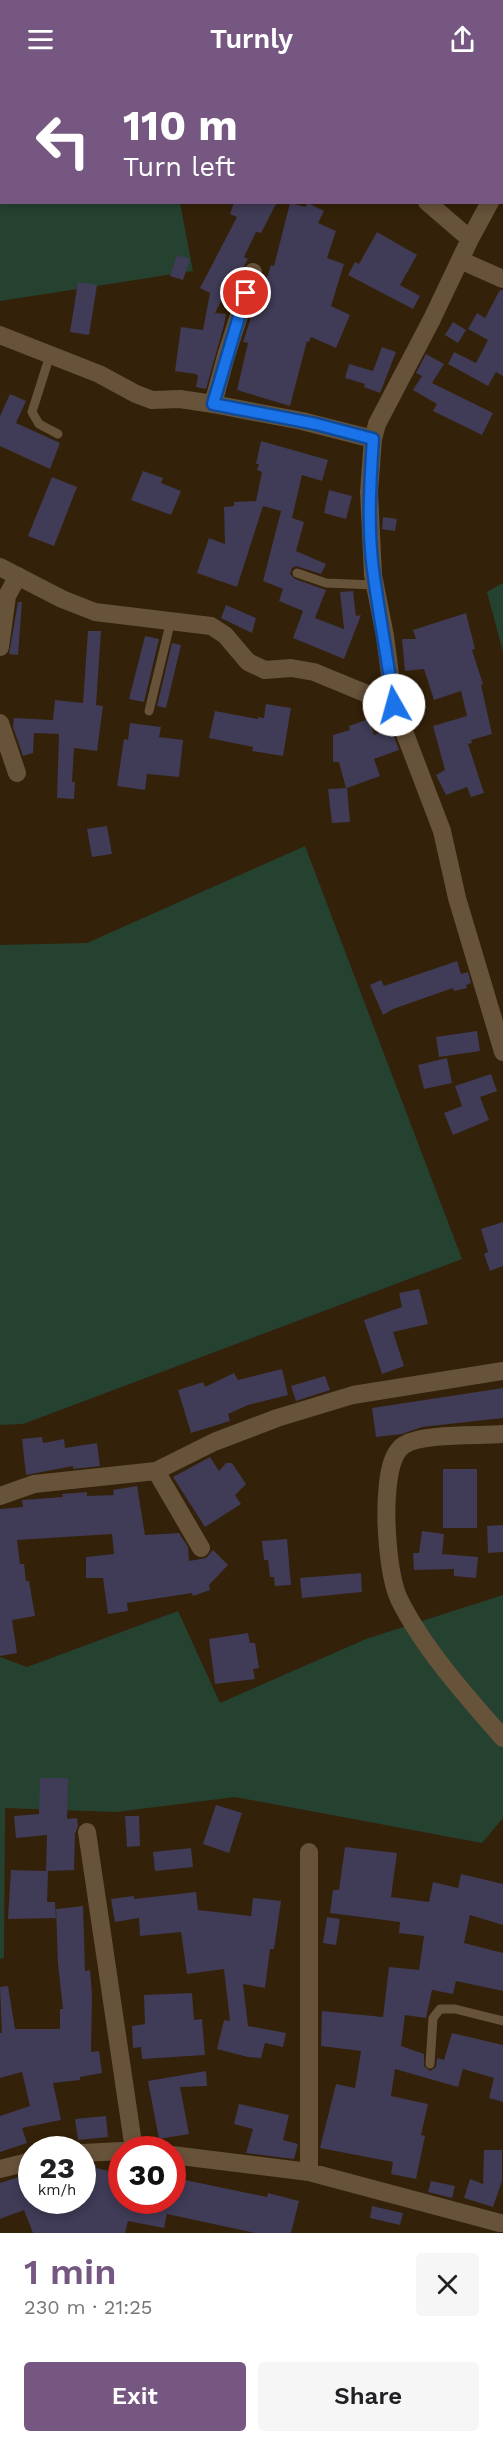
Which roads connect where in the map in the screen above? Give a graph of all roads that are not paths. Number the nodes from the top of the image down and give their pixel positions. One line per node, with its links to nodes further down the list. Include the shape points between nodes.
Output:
1 (429, 204): 3 (street)
2 (489, 204): 3 (street)
3 (470, 238): 4 (street)
4 (460, 260): 6 (street); 11 (street, via 391,394)
5 (253, 272): 9 (street)
6 (503, 279)
7 (0, 335): 8 (street)
8 (50, 355): 9 (street, via 152,400); 10 (lane, via 32,412 39,424)
9 (213, 404): 11 (street)
10 (58, 434)
11 (373, 439): 15 (street, via 369,492)
12 (0, 567): 14 (street)
13 (297, 573): 15 (lane, via 326,583)
14 (18, 576): 16 (street, via 95,612); 17 (street, via 7,596)
15 (375, 585): 18 (street)
16 (171, 620): 18 (street, via 211,626 225,635 249,662 265,670 291,668 314,672); 19 (lane)
17 (0, 647)
18 (394, 705): 22 (street, via 442,831 460,908)
19 (149, 711)
20 (0, 723): 21 (street)
21 (17, 773)
22 (503, 1052)
23 (503, 1371): 25 (street, via 354,1395 214,1442)
24 (503, 1434): 28 (street, via 429,1438 400,1447 388,1485 386,1515 398,1598 435,1656)
25 (156, 1471): 26 (street, via 44,1483); 27 (street)
26 (0, 1496)
27 (201, 1548)
28 (503, 1738)
29 (87, 1832): 33 (street)
30 (309, 1852): 37 (street)
31 (503, 2021): 32 (lane, via 455,2008 440,2009 433,2018)
32 (430, 2064)
33 (132, 2136)
34 (186, 2157): 37 (street)
35 (18, 2164): 36 (street)
36 (0, 2169)
37 (309, 2172): 38 (street)
38 (500, 2223)

